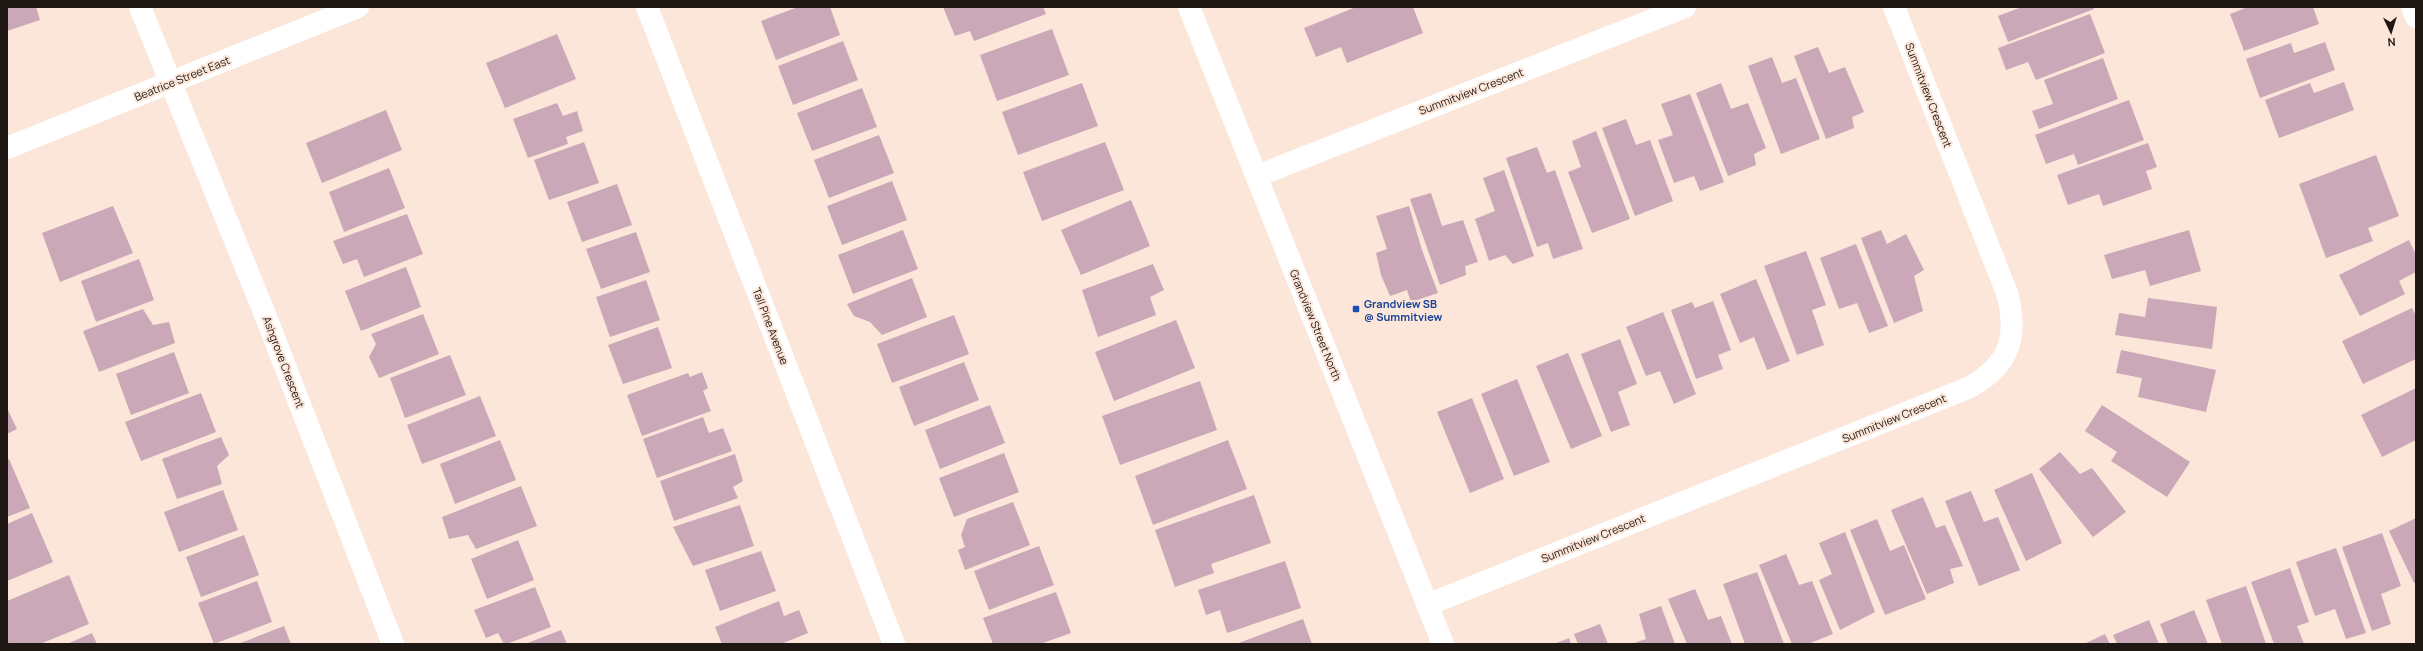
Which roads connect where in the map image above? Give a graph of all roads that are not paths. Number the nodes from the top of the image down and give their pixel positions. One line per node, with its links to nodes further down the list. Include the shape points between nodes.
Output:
1 (140, 7): 9 (street, Ashgrove Crescent)
2 (358, 7): 9 (street, Beatrice Street East)
3 (647, 7): 14 (street, Tall Pine Avenue)
4 (1189, 7): 11 (street, Grandview Street North)
5 (1685, 7): 11 (street, Summitview Crescent)
6 (1894, 7): 12 (street, Summitview Crescent, via 2007,294 2011,308 2012,330 2008,350 2001,363 1991,374 1968,388)
7 (2412, 7): 8 (street)
8 (2416, 16)
9 (169, 83): 10 (street, Beatrice Street East); 13 (street, Ashgrove Crescent, via 264,312)
10 (7, 148)
11 (1257, 176): 12 (street, Grandview Street North)
12 (1427, 605): 15 (street, Grandview Street North)
13 (393, 644)
14 (894, 644)
15 (1443, 644)

